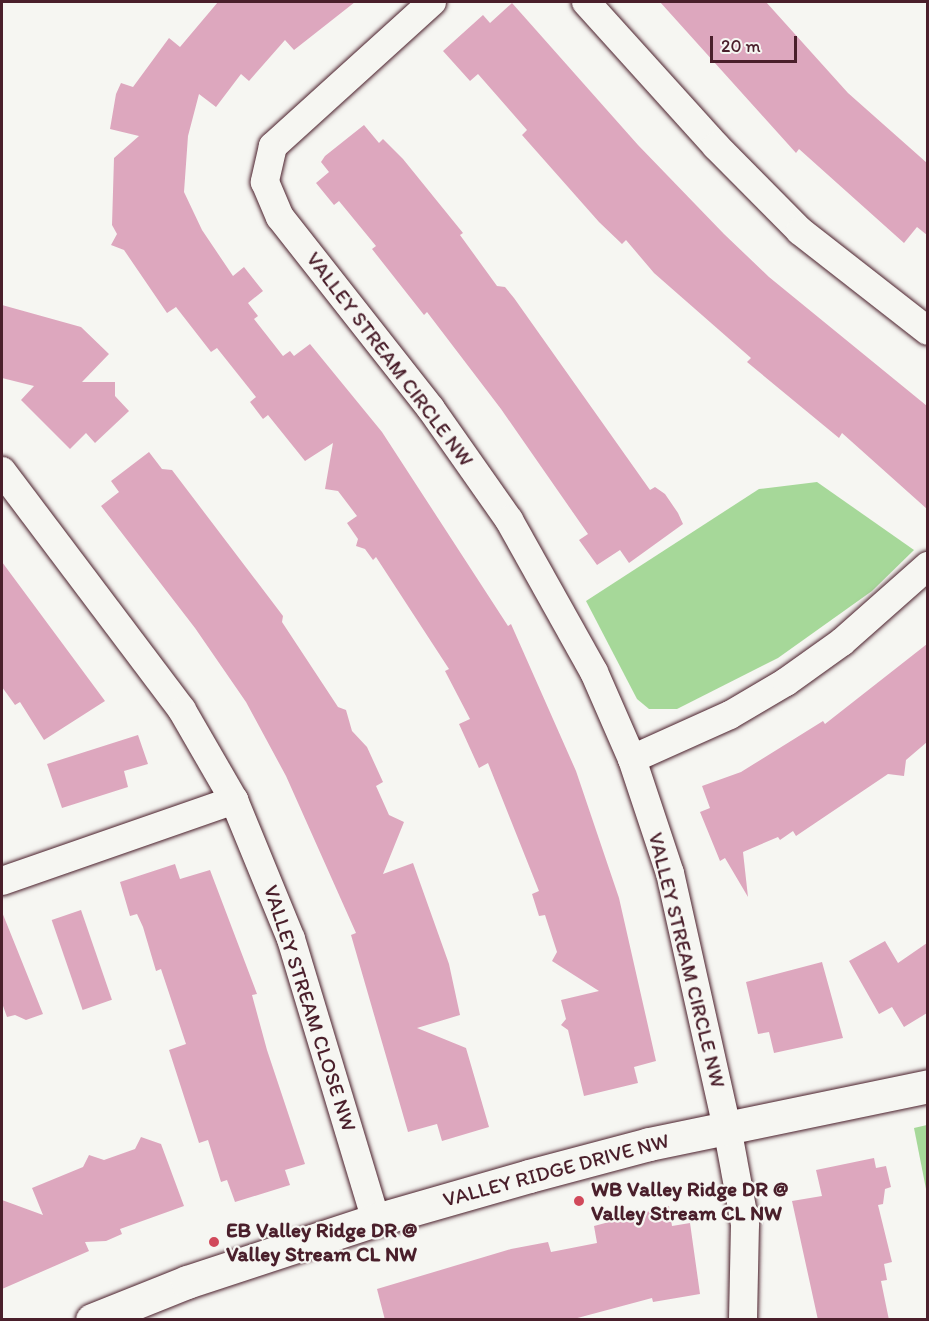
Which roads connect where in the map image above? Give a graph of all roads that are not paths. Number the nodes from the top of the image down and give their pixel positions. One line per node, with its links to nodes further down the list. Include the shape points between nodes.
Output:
1 (432, 2): 6 (street, VALLEY STREAM CIRCLE NW, via 273,146 265,182 280,218 431,409 509,520 594,672)
2 (586, 2): 3 (street, via 716,146 800,231)
3 (927, 331)
4 (2, 471): 7 (street, VALLEY STREAM CLOSE NW, via 182,710)
5 (927, 566): 6 (street, via 842,642 786,682 730,715)
6 (632, 759): 10 (street, VALLEY STREAM CIRCLE NW, via 670,873)
7 (234, 800): 8 (street); 11 (street, VALLEY STREAM CLOSE NW, via 291,939)
8 (2, 881)
9 (927, 1086): 10 (street, VALLEY RIDGE DRIVE NW)
10 (727, 1127): 11 (street, VALLEY RIDGE DRIVE NW, via 638,1147); 13 (street, VALLEY STREAM CIRCLE NW, via 745,1224)
11 (376, 1220): 12 (street, VALLEY RIDGE DRIVE NW, via 187,1282)
12 (92, 1320)
13 (743, 1320)

